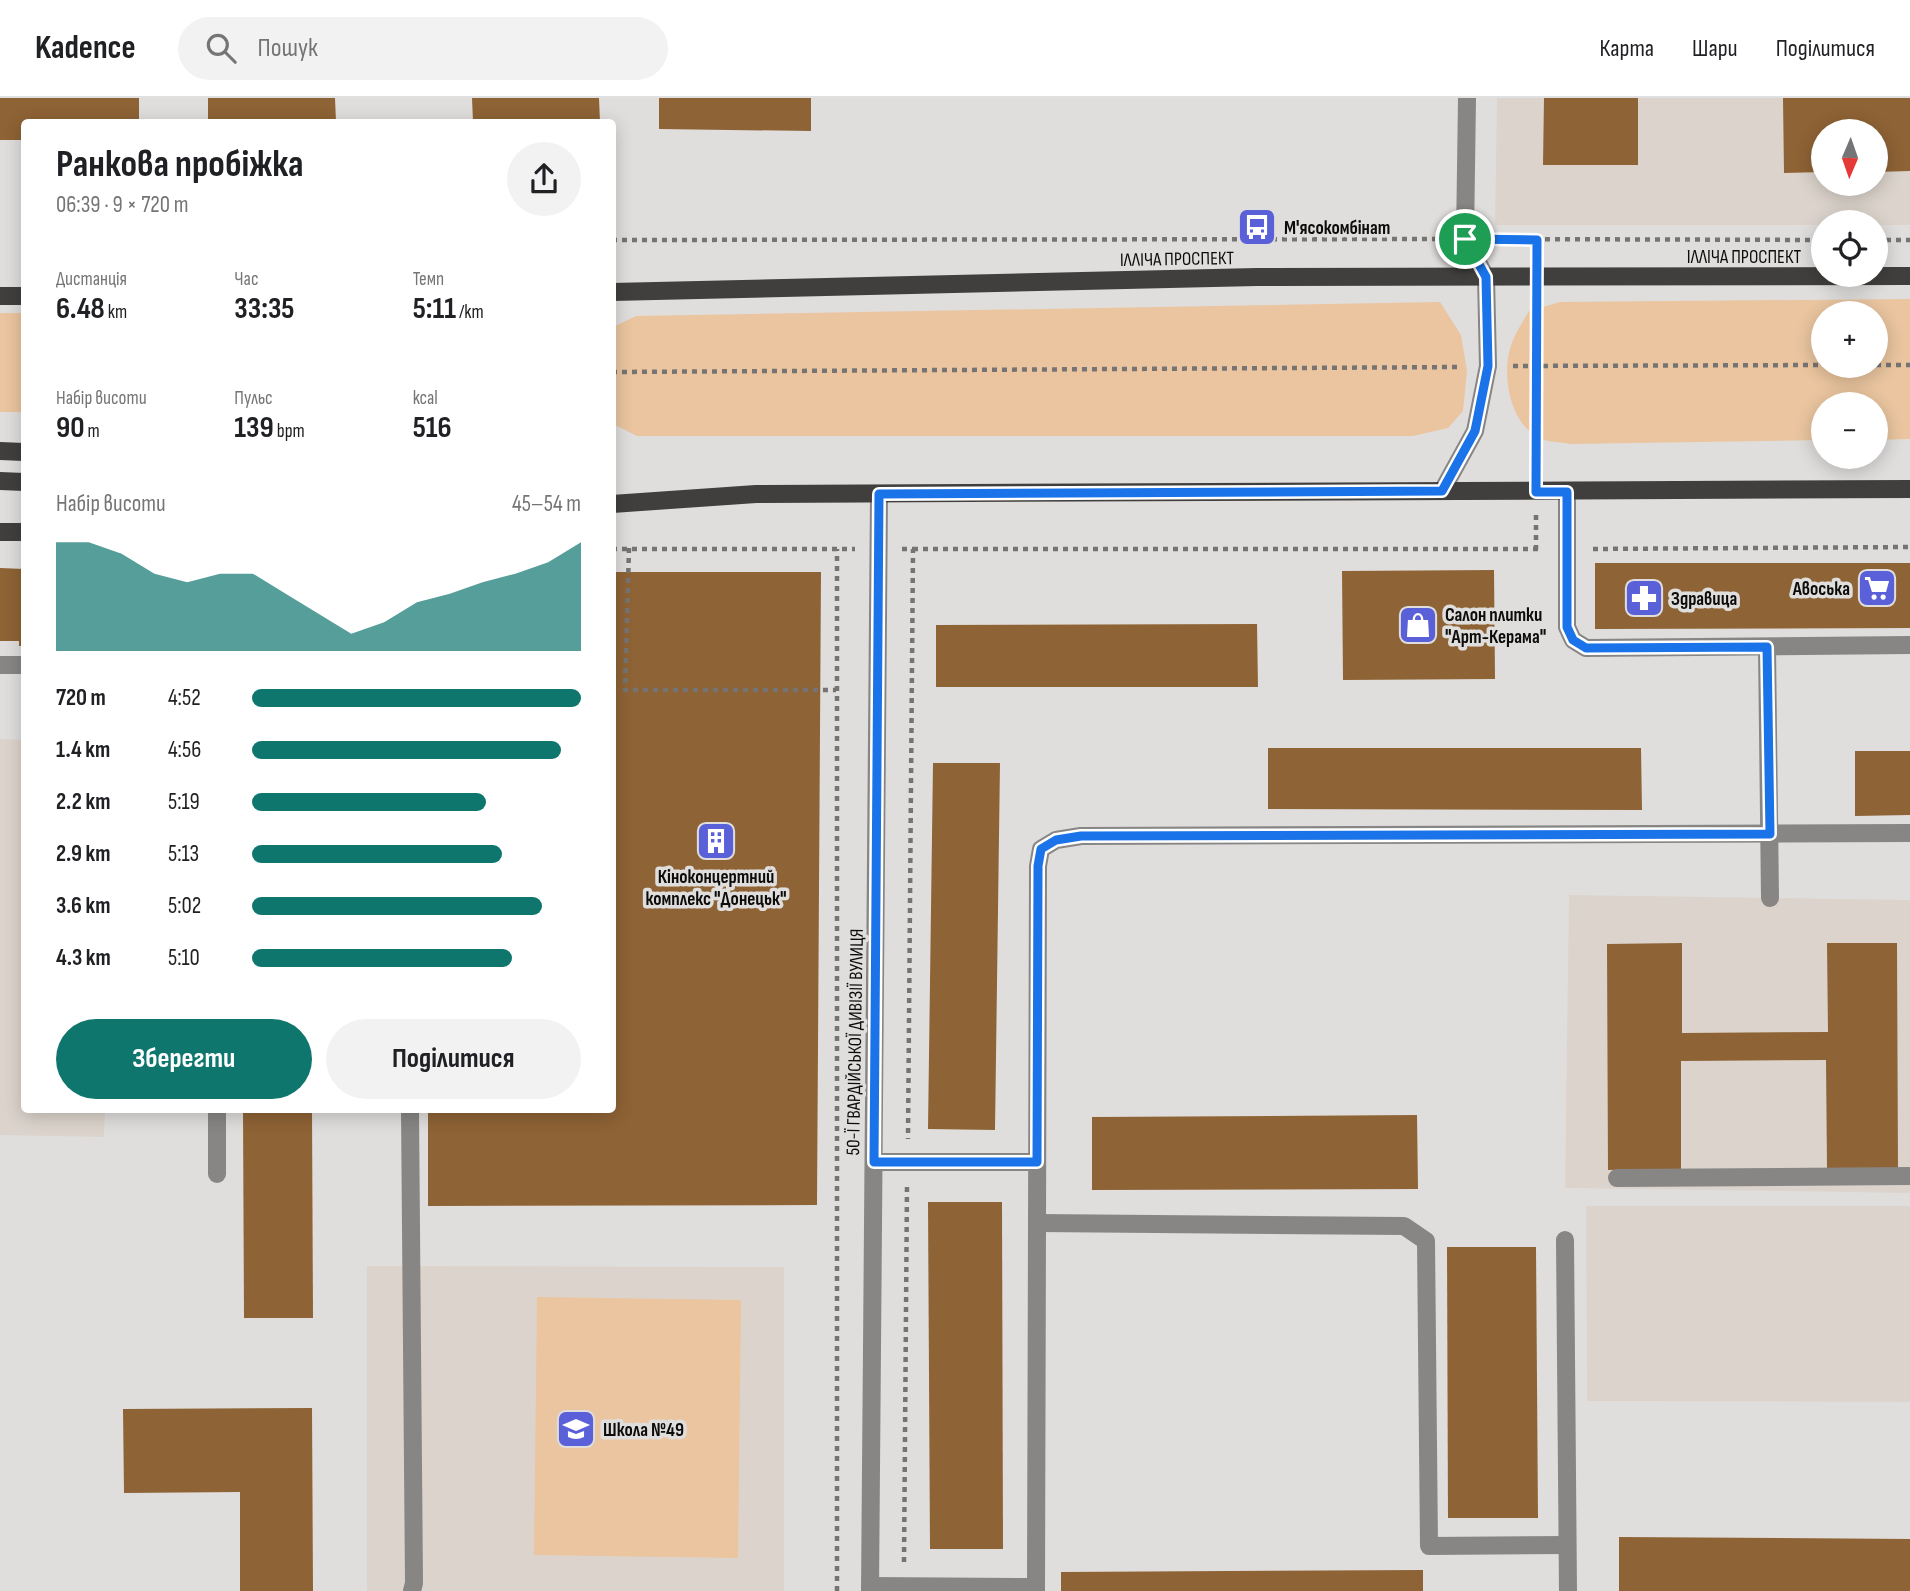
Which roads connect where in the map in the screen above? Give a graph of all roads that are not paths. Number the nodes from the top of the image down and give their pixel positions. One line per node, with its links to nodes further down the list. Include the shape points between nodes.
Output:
1 (1466, 98): 3 (street, via 1465,239)
2 (1910, 276): 3 (main road, ІЛЛІЧА ПРОСПЕКТ)
3 (1486, 277): 4 (main road, ІЛЛІЧА ПРОСПЕКТ, via 1243,277); 12 (street, via 1488,366 1475,431)
4 (616, 292)
5 (0, 296): 6 (main road)
6 (21, 296)
7 (0, 451): 8 (main road)
8 (21, 452)
9 (0, 481): 10 (main road)
10 (21, 482)
11 (1910, 489): 13 (main road)
12 (1442, 491): 13 (main road); 16 (main road)
13 (1567, 492): 21 (street, via 1567,627 1573,640 1586,648)
14 (616, 493): 15 (main road)
15 (756, 494): 16 (main road); 17 (main road)
16 (879, 494): 29 (street, 50-Ї ГВАРДІЙСЬКОЇ ДИВІЗІЇ ВУЛИЦЯ)
17 (616, 504)
18 (0, 532): 19 (main road)
19 (21, 532)
20 (1910, 645): 21 (street)
21 (1767, 647): 25 (street)
22 (0, 665): 23 (street)
23 (21, 665)
24 (1910, 833): 25 (street)
25 (1770, 834): 26 (street); 30 (street, via 1095,836 1056,840 1041,849 1038,866)
26 (1770, 898)
27 (217, 1113): 31 (street)
28 (410, 1113): 39 (street)
29 (874, 1162): 30 (street); 37 (street, 50-Ї ГВАРДІЙСЬКОЇ ДИВІЗІЇ ВУЛИЦЯ)
30 (1037, 1162): 34 (street)
31 (217, 1174)
32 (1910, 1176): 33 (street)
33 (1617, 1178)
34 (1037, 1223): 36 (street, via 1404,1226 1426,1241 1429,1546); 38 (street)
35 (1565, 1240): 36 (street)
36 (1567, 1545): 40 (street)
37 (870, 1588): 38 (street)
38 (1036, 1589)
39 (412, 1591)
40 (1568, 1591)

